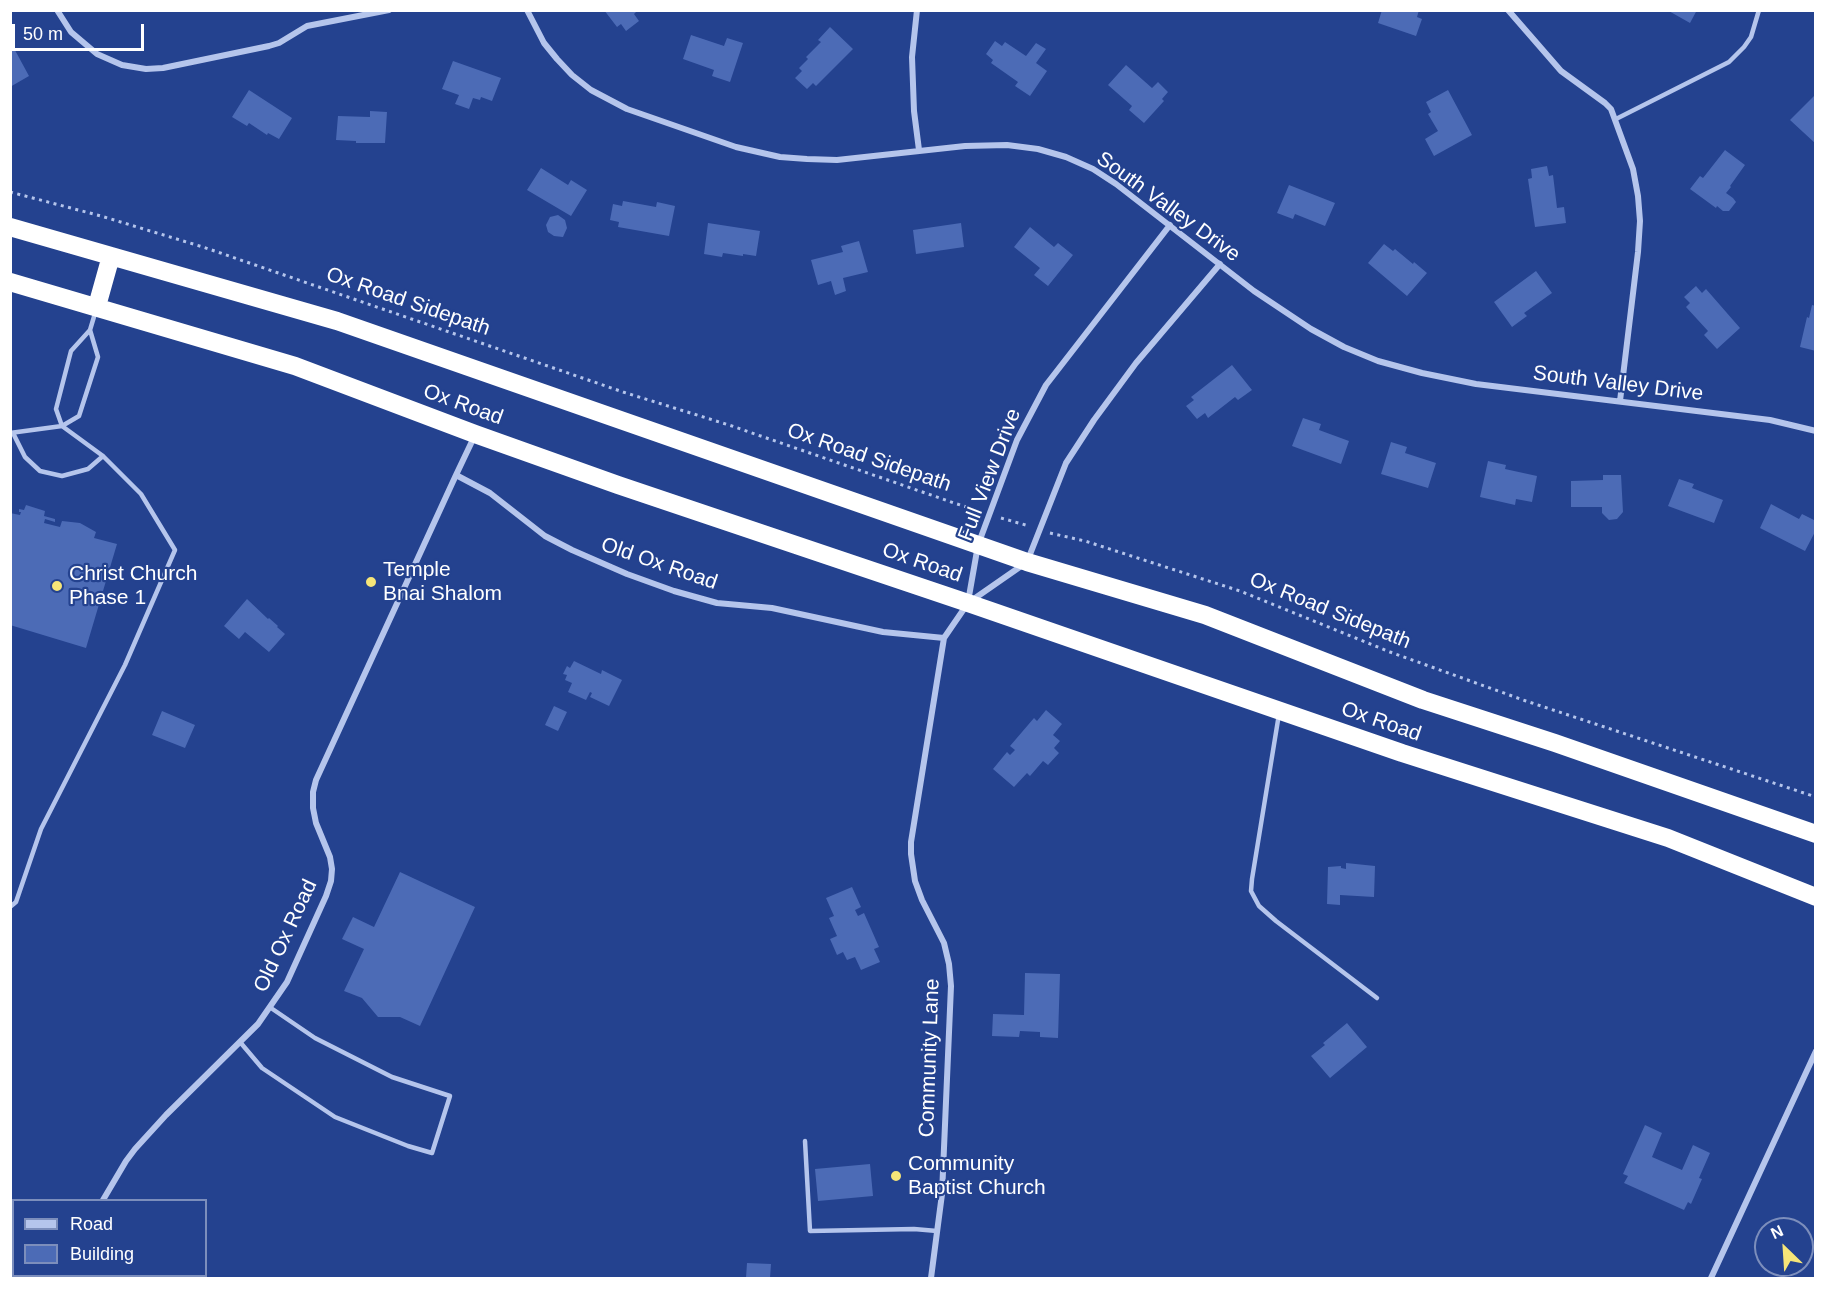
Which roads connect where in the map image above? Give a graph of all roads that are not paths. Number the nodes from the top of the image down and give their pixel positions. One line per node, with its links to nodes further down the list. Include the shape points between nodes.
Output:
1 (57, 10): 2 (street, via 79,41 97,54 122,65 146,69 269,46 307,26)
2 (389, 10)
3 (527, 10): 8 (street, South Valley Drive, via 544,43 572,75 627,109 736,147 780,157 837,160)
4 (917, 10): 8 (street, via 912,57)
5 (1508, 10): 7 (street, via 1561,71 1605,103)
6 (1759, 10): 7 (lane, via 1751,37 1729,62)
7 (1616, 119): 16 (street, via 1633,169 1640,221)
8 (919, 150): 9 (street, South Valley Drive, via 1007,145 1066,157 1116,184)
9 (1170, 225): 12 (street, South Valley Drive); 23 (street, Full View Drive, via 1046,385 1017,440)
10 (10, 227): 11 (highway, Ox Road)
11 (111, 256): 14 (highway); 23 (highway, Ox Road, via 337,321)
12 (1220, 264): 16 (street, South Valley Drive, via 1311,329 1378,360 1476,384); 24 (street, via 1136,363 1066,463)
13 (10, 282): 14 (highway, Ox Road)
14 (97, 306): 15 (lane); 20 (highway, Ox Road, via 295,366)
15 (90, 330): 17 (lane, via 71,351 56,409); 17 (lane, via 98,357 79,416)
16 (1620, 401): 18 (street, South Valley Drive, via 1770,420)
17 (62, 426): 19 (lane); 21 (lane)
18 (1815, 431)
19 (12, 433): 21 (lane, via 25,457 40,471 62,476 88,469)
20 (475, 434): 22 (street, Old Ox Road); 25 (highway, Ox Road)
21 (103, 456): 30 (lane, via 141,494 175,550 126,665 41,830 16,902)
22 (456, 475): 26 (street, Old Ox Road, via 490,494 544,536 674,591 717,603 772,608 883,632); 32 (street, Old Ox Road, via 316,780 313,808 330,857 331,881 287,982)
23 (978, 545): 24 (highway, Ox Road); 25 (street, Full View Drive)
24 (1027, 562): 25 (street); 28 (highway, Ox Road, via 1205,615 1423,700)
25 (968, 603): 26 (street, Community Lane); 27 (highway, Ox Road)
26 (944, 638): 37 (street, Community Lane, via 910,854 922,900 941,937 951,986)
27 (1280, 711): 29 (highway, Ox Road, via 1668,838); 31 (lane, via 1251,891 1259,906 1275,921)
28 (1815, 834)
29 (1815, 897)
30 (10, 907)
31 (1377, 998)
32 (271, 1008): 33 (street, Old Ox Road); 33 (lane, via 315,1038 392,1077 450,1096 432,1154 335,1117 262,1068)
33 (240, 1042): 36 (street, Old Ox Road, via 135,1149)
34 (1815, 1051): 39 (street)
35 (805, 1140): 37 (lane, via 810,1232)
36 (104, 1199)
37 (937, 1231): 38 (street, Community Lane)
38 (931, 1278)
39 (1711, 1278)

